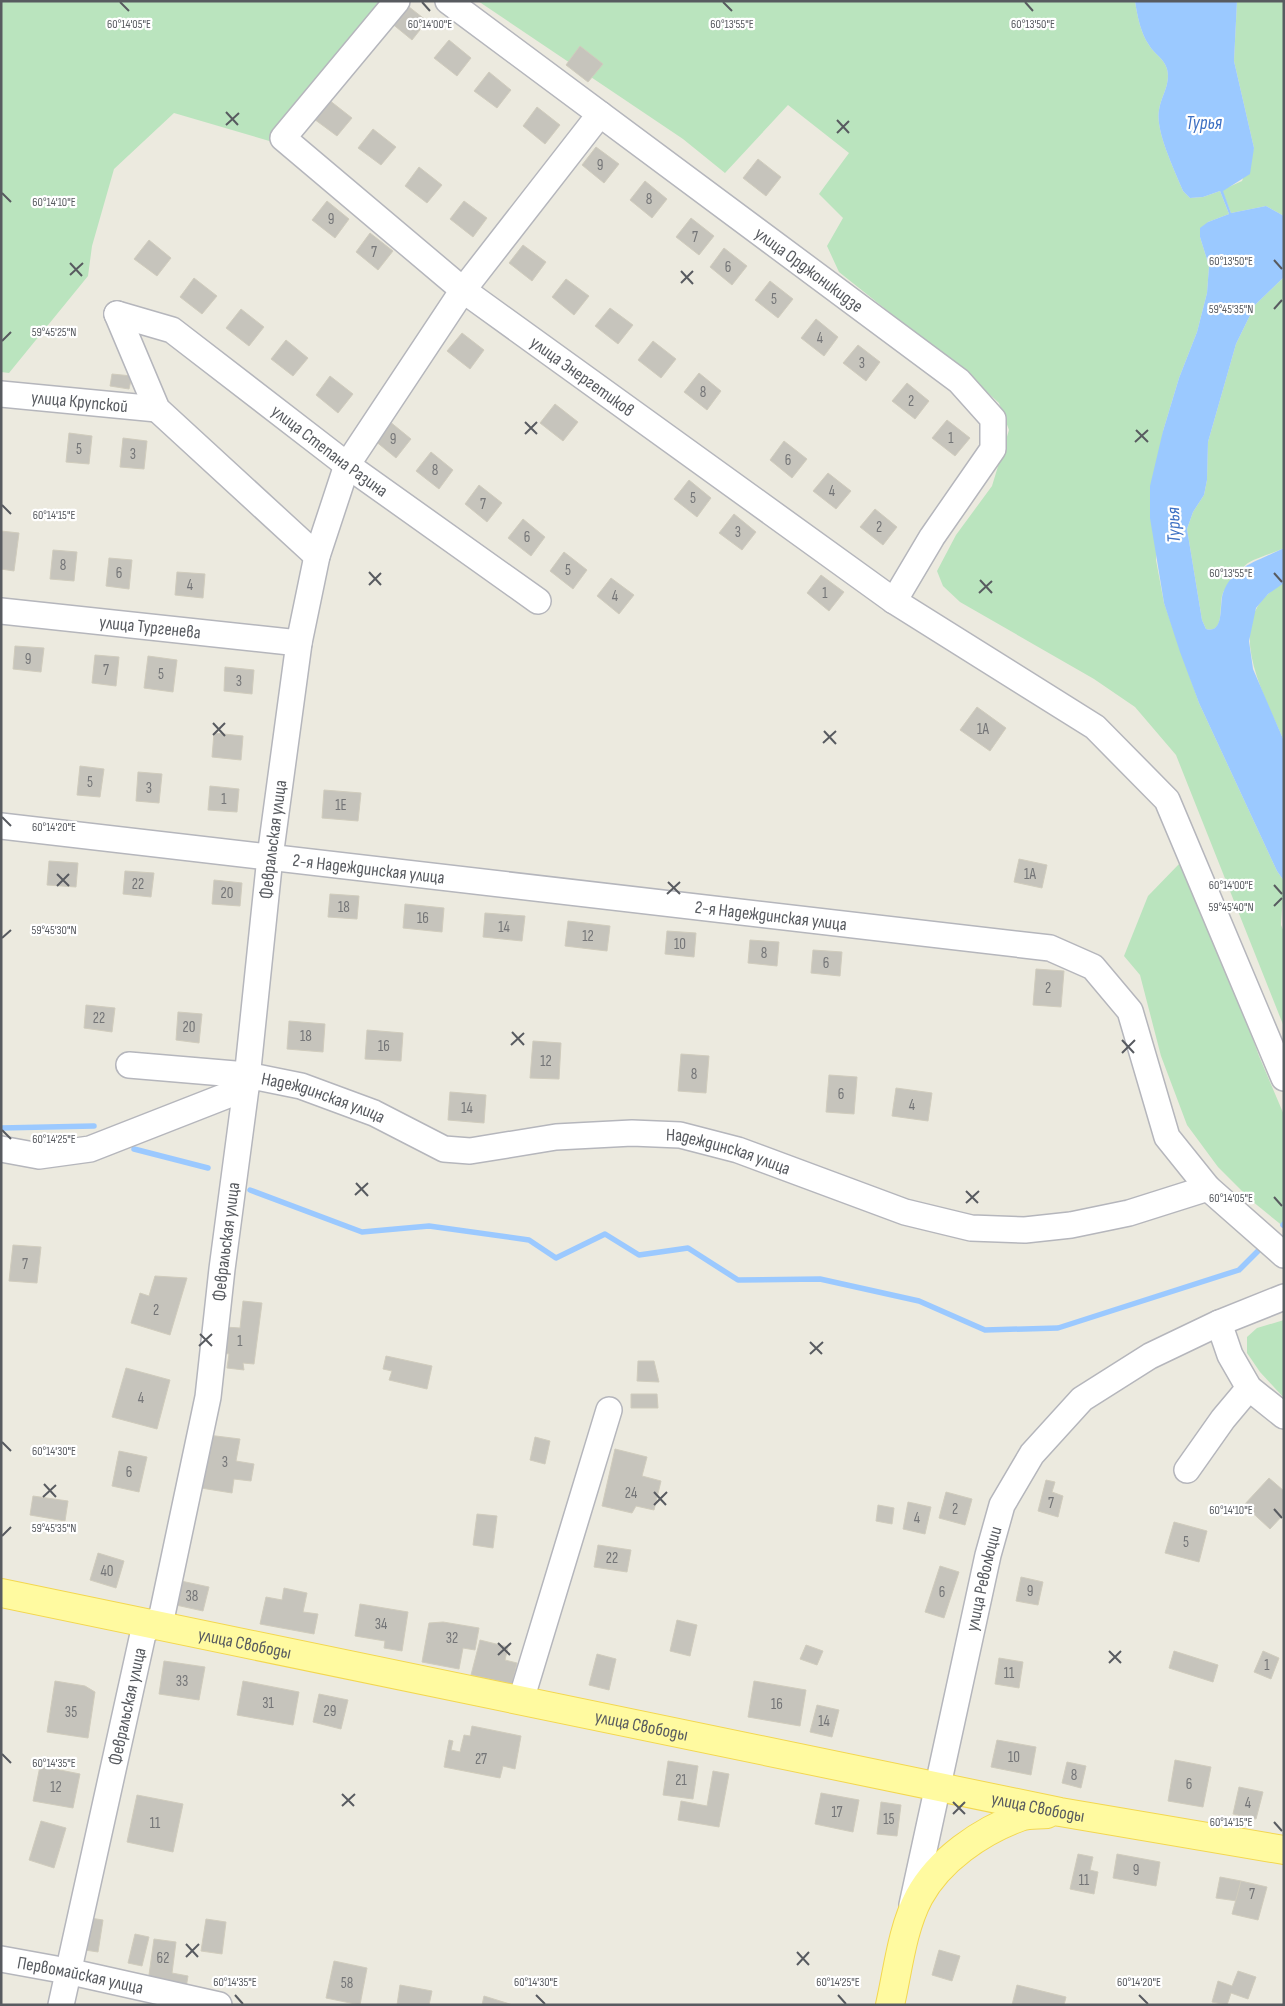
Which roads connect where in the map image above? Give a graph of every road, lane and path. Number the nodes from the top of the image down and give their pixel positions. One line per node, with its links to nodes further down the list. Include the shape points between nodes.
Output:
1 (397, 1): 4 (street, улица Энергетиков, via 283,138)
2 (448, 1): 3 (street, улица Орджоникидзе)
3 (600, 114): 4 (street, Февральская улица); 10 (street, улица Орджоникидзе, via 959,381 994,419 994,449 932,537)
4 (463, 290): 7 (street, Февральская улица); 10 (street, улица Энергетиков)
5 (1, 394): 6 (street, улица Крупской)
6 (156, 409): 7 (street, улица Степана Разина, via 117,314 172,330); 8 (street)
7 (346, 465): 8 (street, Февральская улица); 9 (street, улица Степана Разина)
8 (317, 556): 12 (street, Февральская улица)
9 (538, 601)
10 (894, 601): 16 (street, улица Энергетиков, via 1096,727 1167,800)
11 (1, 612): 12 (street, улица Тургенева)
12 (299, 643): 14 (street, Февральская улица)
13 (1, 826): 14 (street, 2-я Надеждинская улица)
14 (270, 857): 17 (street, Февральская улица); 19 (street, 2-я Надеждинская улица, via 1050,948 1092,967 1130,1011 1167,1137)
15 (129, 1065): 17 (street)
16 (1284, 1078)
17 (247, 1082): 18 (street, Надеждинская улица, via 90,1149 40,1156); 19 (street, Надеждинская улица, via 302,1086 374,1113 444,1149 470,1151 556,1137 623,1133 680,1135 738,1150 905,1212 971,1228 1025,1230 1071,1225 1129,1213); 28 (street, Февральская улица, via 208,1397 162,1615)
18 (1, 1149)
19 (1208, 1188): 20 (street, 2-я Надеждинская улица)
20 (1284, 1255)
21 (1284, 1297): 22 (street, улица Революции)
22 (1219, 1323): 23 (street, via 1230,1355); 30 (street, улица Революции, via 1150,1356 1082,1399 1032,1454 1002,1505)
23 (1249, 1388): 25 (street); 26 (street)
24 (609, 1410): 29 (street)
25 (1284, 1416)
26 (1188, 1470)
27 (1, 1593): 28 (main road, улица Свободы)
28 (154, 1624): 29 (main road, улица Свободы); 35 (street, Февральская улица, via 143,1634)
29 (521, 1700): 30 (main road, улица Свободы)
30 (937, 1786): 31 (main road, улица Свободы); 33 (street, улица Революции)
31 (1060, 1812): 32 (main road, улица Свободы); 33 (main road, via 1021,1816 981,1835 944,1864 919,1897)
32 (1284, 1850)
33 (905, 1938): 38 (main road, улица Революции)
34 (1, 1959): 35 (street, Первомайская улица)
35 (67, 1971): 36 (street, Февральская улица); 37 (street, Первомайская улица)
36 (61, 2005)
37 (219, 2005)
38 (890, 2005)

